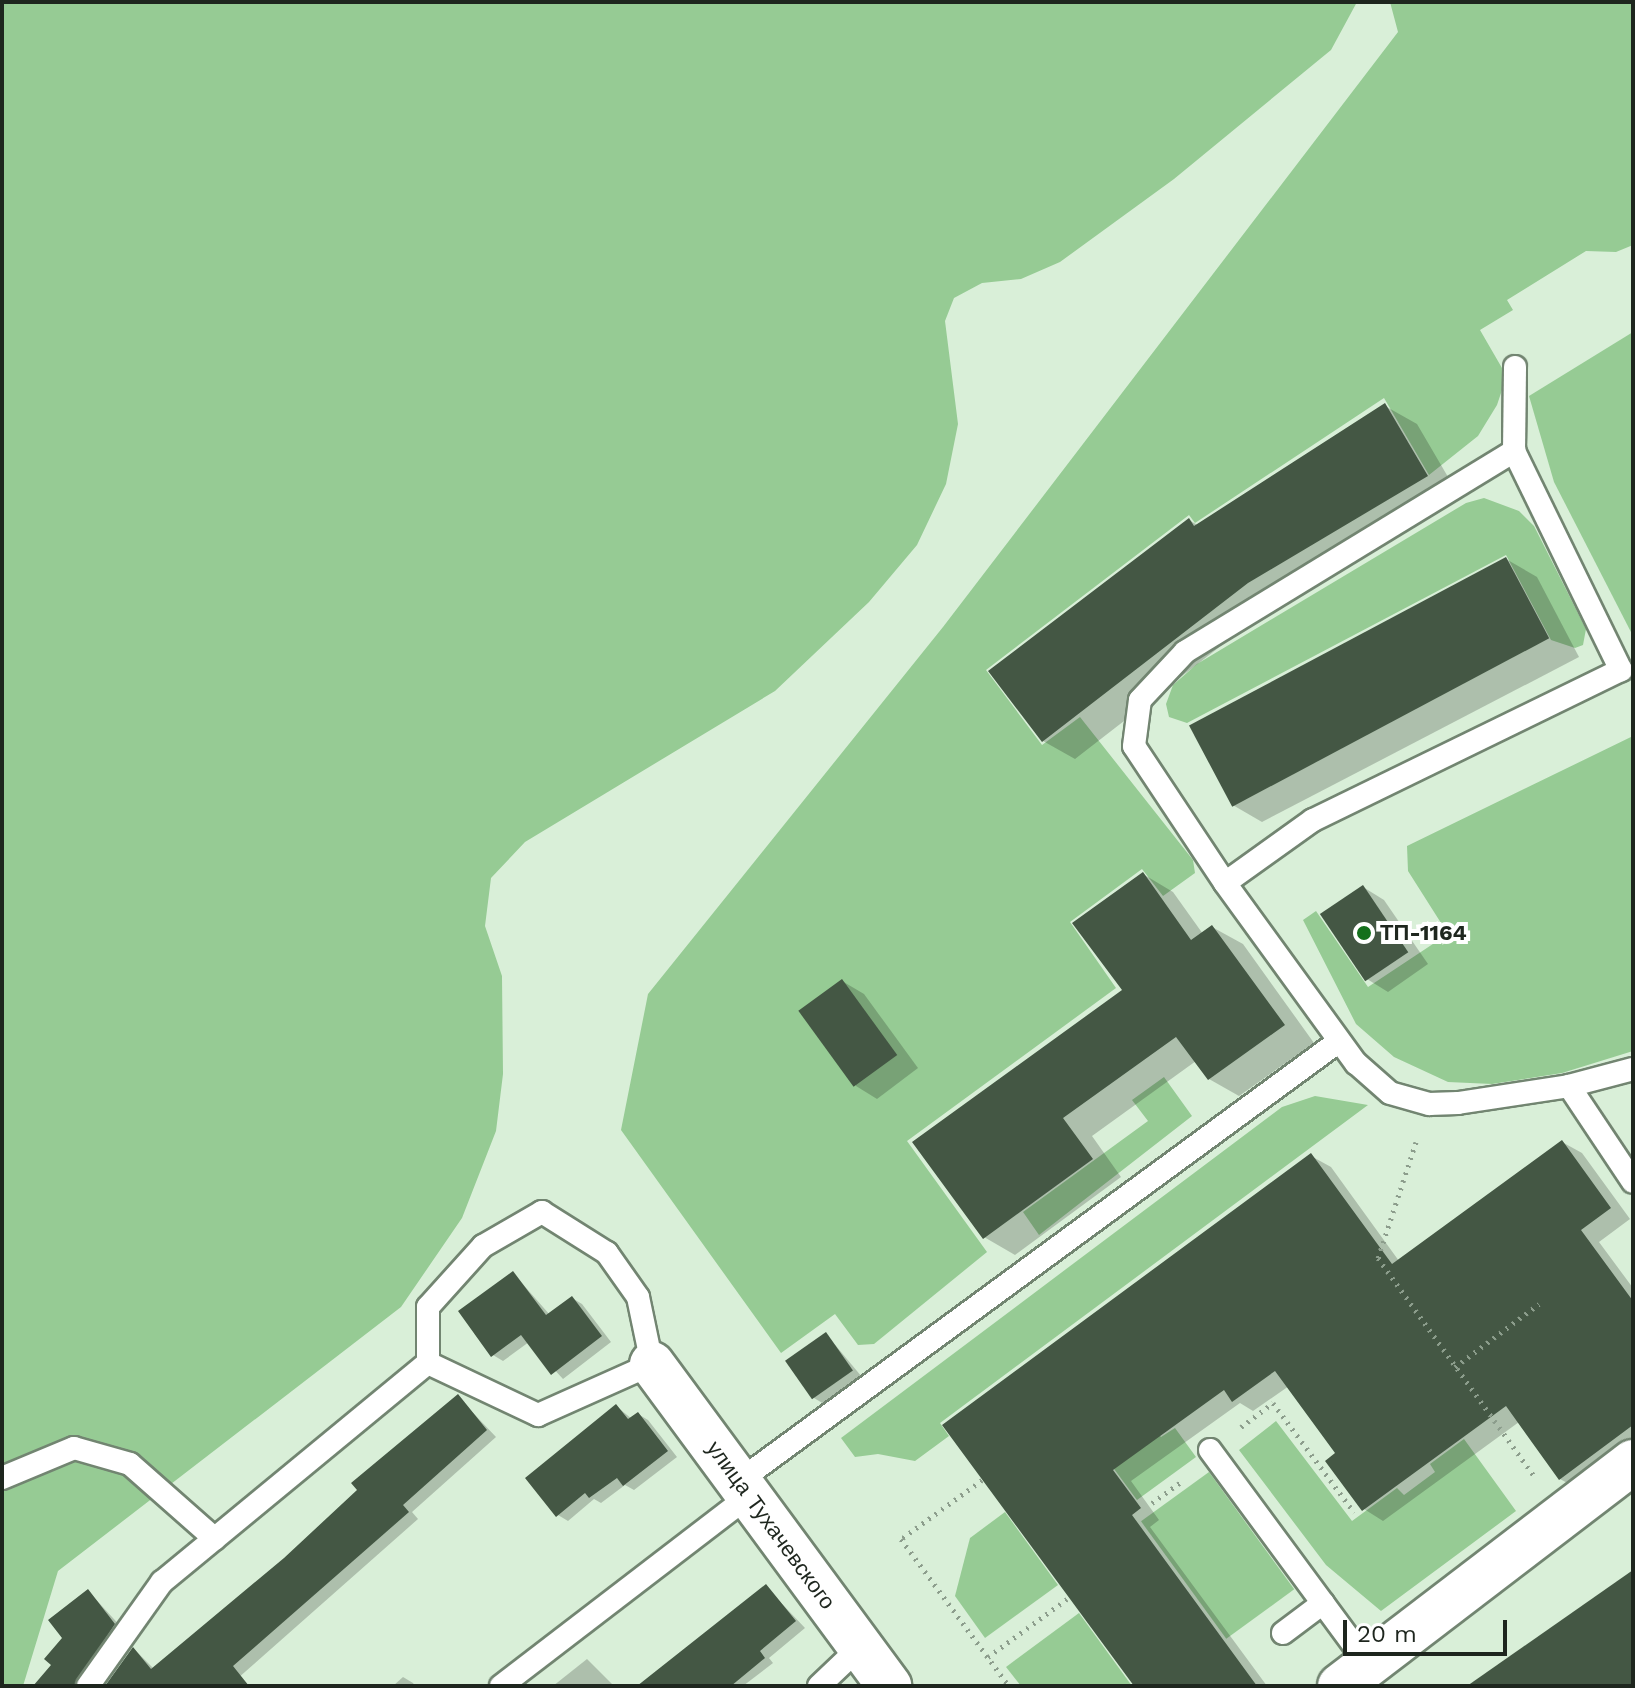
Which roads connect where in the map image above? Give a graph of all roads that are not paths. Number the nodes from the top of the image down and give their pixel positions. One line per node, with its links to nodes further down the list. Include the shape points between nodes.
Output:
1 (1515, 367): 2 (lane)
2 (1514, 451): 3 (lane, via 1185,652 1140,700 1134,746); 3 (lane, via 1621,670 1313,820)
3 (1225, 883): 4 (lane)
4 (1339, 1041): 6 (lane, via 1390,1093 1429,1104); 13 (lane)
5 (1633, 1069): 6 (lane)
6 (1569, 1086): 7 (lane)
7 (1633, 1182)
8 (428, 1363): 9 (lane, via 538,1415); 9 (lane, via 428,1307 483,1246 542,1212 607,1253 638,1297); 14 (lane)
9 (652, 1364): 13 (street, улица Тухачевского)
10 (1210, 1450): 15 (lane)
11 (1633, 1462): 18 (street)
12 (2, 1478): 14 (lane, via 74,1448 130,1464)
13 (745, 1488): 17 (street, улица Тухачевского); 20 (lane)
14 (215, 1539): 19 (lane, via 162,1582)
15 (1323, 1603): 16 (lane); 18 (lane)
16 (1283, 1633)
17 (860, 1647): 21 (lane); 22 (street, улица Тухачевского)
18 (1354, 1675)
19 (88, 1686)
20 (501, 1686)
21 (819, 1686)
22 (889, 1686)

